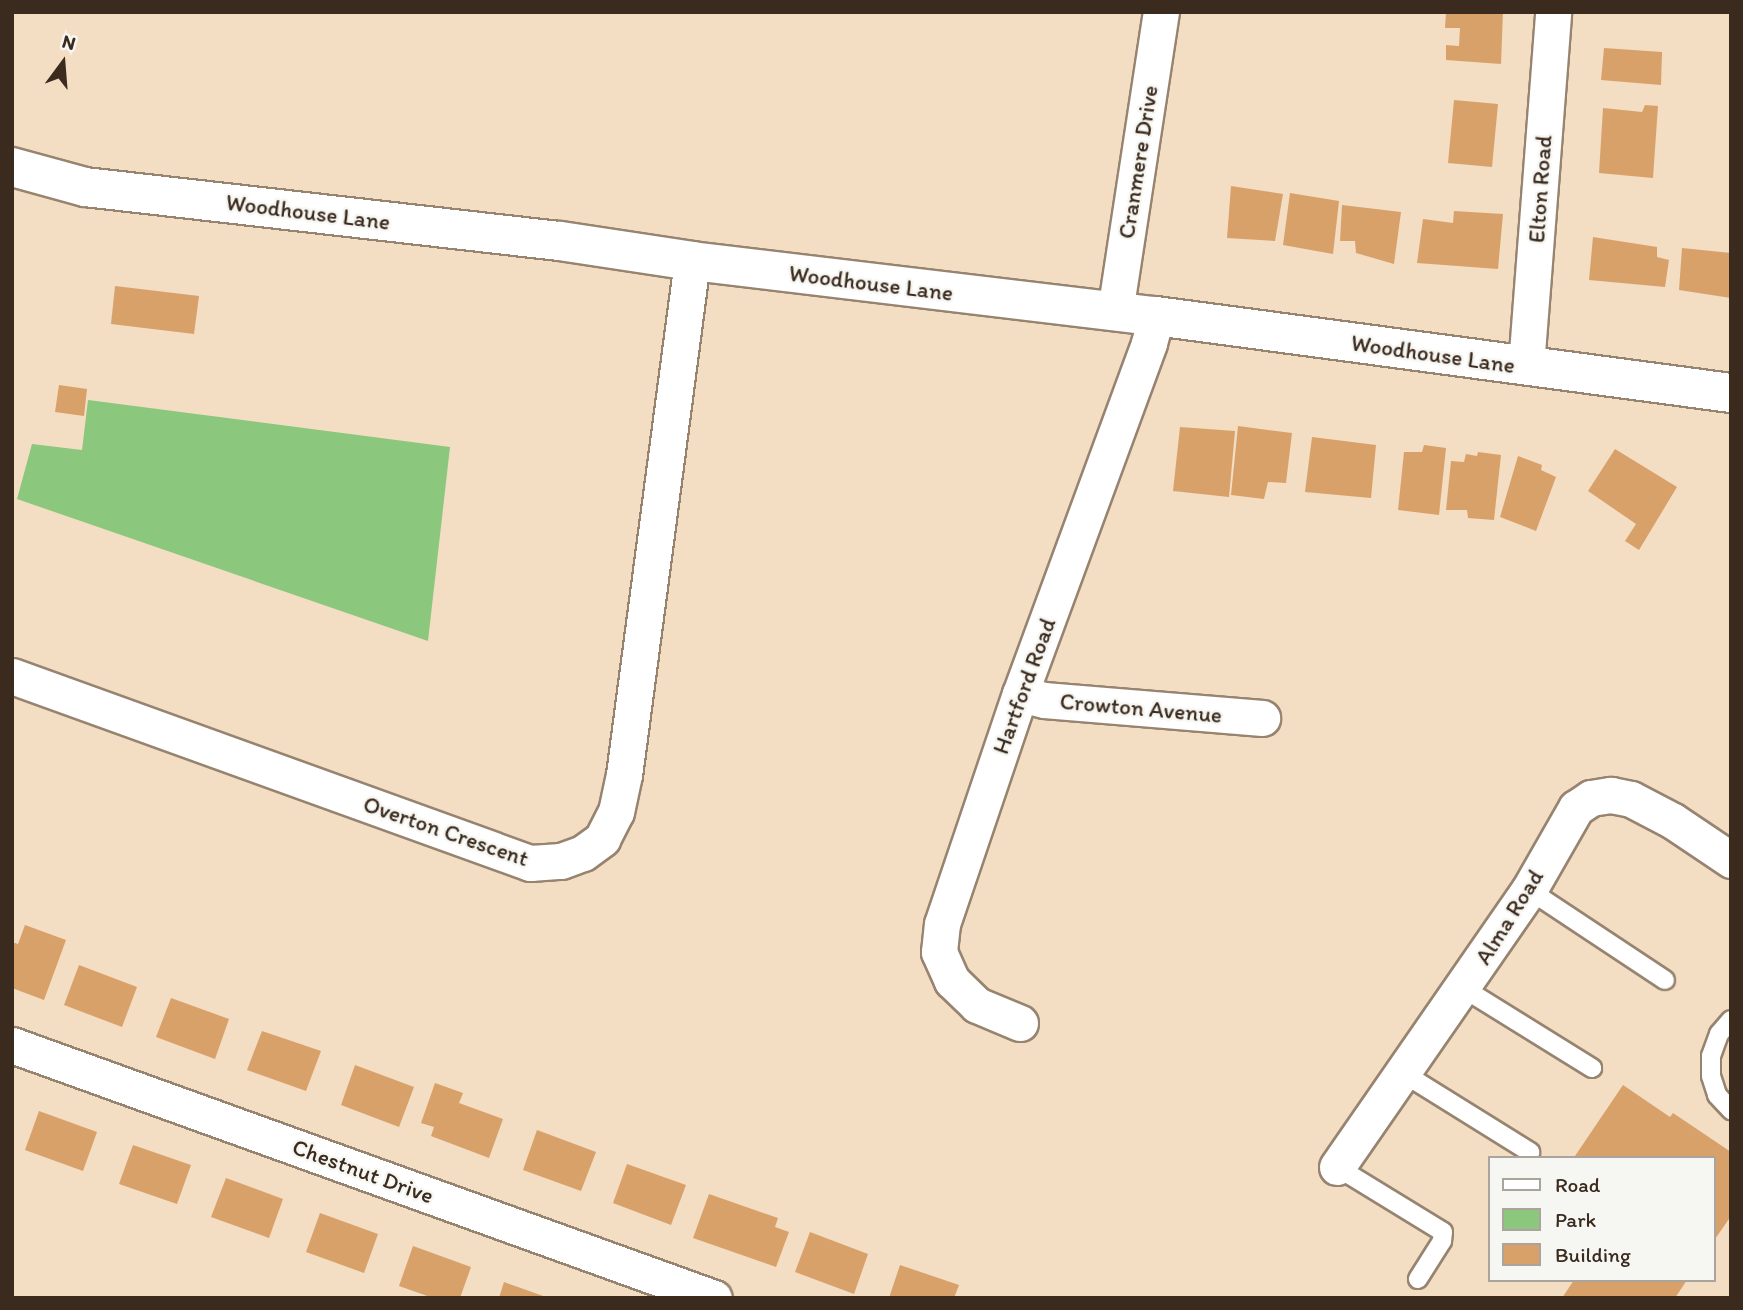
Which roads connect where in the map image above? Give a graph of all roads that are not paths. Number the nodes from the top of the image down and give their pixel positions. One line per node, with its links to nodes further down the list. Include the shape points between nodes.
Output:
1 (1161, 12): 5 (street, Cranmere Drive)
2 (1553, 12): 7 (street, Elton Road)
3 (12, 166): 4 (street, Woodhouse Lane, via 85,187 560,241)
4 (692, 261): 5 (street, Woodhouse Lane); 9 (street, Overton Crescent, via 624,775 616,812 602,839 583,853 561,861 530,863)
5 (1115, 312): 6 (street, Woodhouse Lane)
6 (1156, 316): 7 (street, Woodhouse Lane); 10 (street, Hartford Road)
7 (1526, 366): 8 (street, Woodhouse Lane)
8 (1731, 393)
9 (12, 676)
10 (1020, 694): 11 (street, Crowton Avenue, via 1044,700); 17 (street, Hartford Road, via 942,924 939,952 951,981 977,1005)
11 (1262, 718)
12 (1731, 860): 13 (street, Alma Road, via 1673,821 1631,799 1611,795 1591,798 1576,808)
13 (1529, 890): 14 (lane); 15 (street, Alma Road)
14 (1665, 980)
15 (1463, 988): 19 (lane); 20 (street, Alma Road)
16 (1731, 1020): 21 (lane, via 1719,1034 1711,1066 1717,1095)
17 (1020, 1023)
18 (12, 1045): 25 (street, Chestnut Drive)
19 (1592, 1068)
20 (1403, 1073): 22 (lane); 23 (street, Alma Road)
21 (1731, 1110)
22 (1530, 1152)
23 (1337, 1167): 24 (lane, via 1443,1232)
24 (1418, 1279)
25 (714, 1298)

